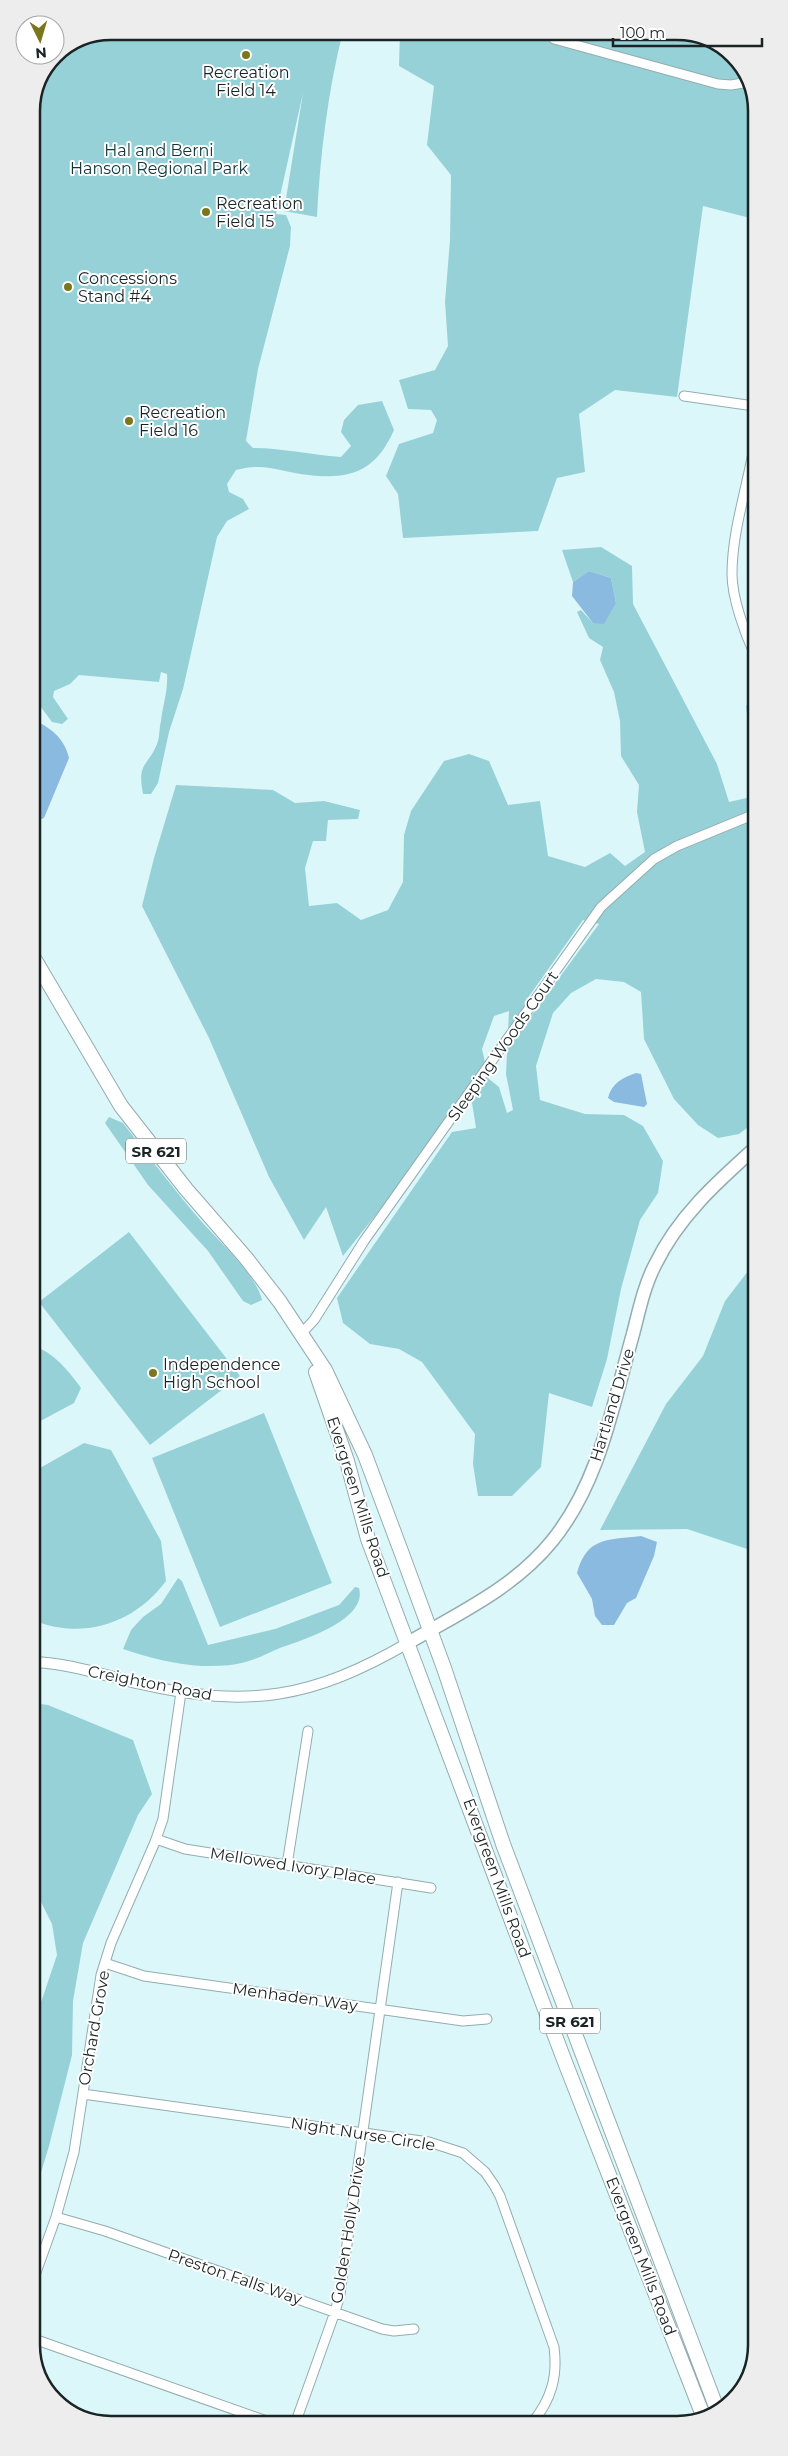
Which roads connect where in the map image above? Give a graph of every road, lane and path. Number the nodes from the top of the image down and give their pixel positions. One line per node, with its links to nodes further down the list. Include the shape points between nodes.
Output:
1 (558, 40): 2 (street, via 718,84)
2 (743, 83)
3 (684, 396): 4 (street)
4 (748, 405)
5 (748, 473): 6 (street, via 734,544 732,575 736,605)
6 (748, 637)
7 (748, 817): 10 (street, Sleeping Woods Court, via 654,859 601,907 364,1241 314,1320)
8 (40, 968): 10 (main road, Evergreen Mills Road / SR 621, via 121,1106 186,1189 246,1258)
9 (748, 1154): 12 (main road, Hartland Drive, via 682,1220 654,1267 603,1443 587,1484 570,1515 552,1541 505,1586)
10 (301, 1334): 11 (main road, Evergreen Mills Road / SR 621); 12 (main road, Evergreen Mills Road / SR 621, via 325,1370 365,1455)
11 (333, 1419): 12 (main road, via 361,1467 416,1618); 13 (main road, Evergreen Mills Road / SR 621, via 368,1539)
12 (430, 1630): 13 (main road, Hartland Drive); 31 (main road, Evergreen Mills Road / SR 621, via 503,1844)
13 (408, 1643): 15 (street, Creighton Road, via 371,1664 316,1687 247,1697); 32 (main road, Evergreen Mills Road / SR 621, via 563,2057)
14 (40, 1663): 15 (street, Creighton Road)
15 (180, 1692): 17 (street, Orchard Grove, via 167,1800)
16 (308, 1731): 18 (street)
17 (156, 1838): 18 (street, Mellowed Ivory Place, via 185,1849); 21 (street, Orchard Grove)
18 (287, 1865): 19 (street, Mellowed Ivory Place)
19 (398, 1882): 20 (street, Mellowed Ivory Place); 22 (street, Golden Holly Drive)
20 (431, 1888)
21 (104, 1963): 22 (street, Menhaden Way, via 144,1976); 24 (street, Orchard Grove)
22 (380, 2010): 23 (street, Menhaden Way, via 462,2021); 25 (street, Golden Holly Drive)
23 (487, 2019)
24 (83, 2094): 25 (street, Night Nurse Circle); 26 (street, Orchard Grove, via 74,2152)
25 (363, 2133): 28 (street, Golden Holly Drive); 35 (street, Night Nurse Circle, via 448,2147 474,2161 494,2185 554,2353 555,2375 550,2393)
26 (56, 2217): 27 (street, Orchard Grove); 28 (street, Preston Falls Way, via 105,2231)
27 (40, 2261)
28 (335, 2312): 29 (street, Preston Falls Way, via 382,2329); 34 (street, Golden Holly Drive)
29 (414, 2329)
30 (40, 2341): 33 (street)
31 (715, 2405)
32 (702, 2412)
33 (252, 2416)
34 (298, 2416)
35 (537, 2416)

